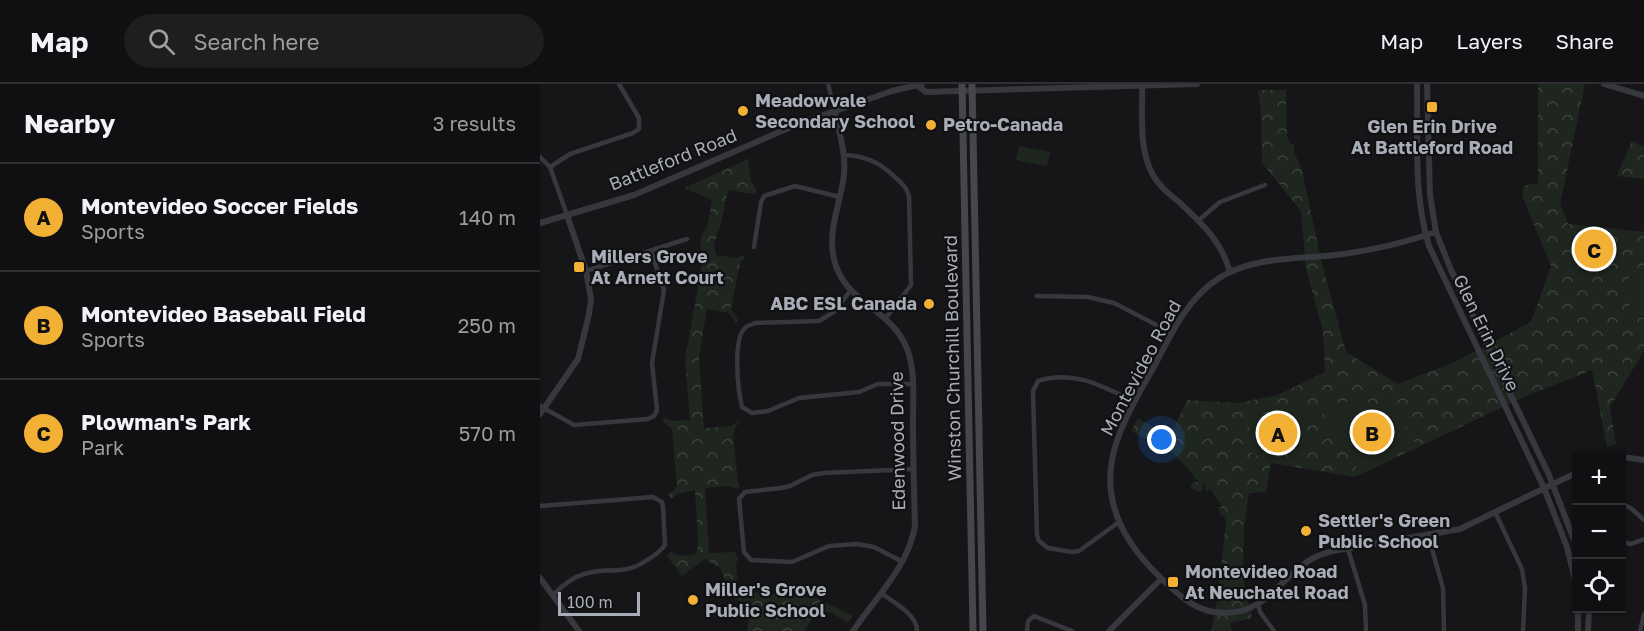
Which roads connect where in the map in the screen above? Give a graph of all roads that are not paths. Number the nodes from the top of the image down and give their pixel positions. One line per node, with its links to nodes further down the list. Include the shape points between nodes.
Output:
1 (619, 84): 15 (street, via 639,118 639,129 570,154)
2 (828, 84): 12 (street, Edenwood Drive)
3 (1197, 84): 8 (street, Battleford Road)
4 (1417, 84): 22 (street, Glen Erin Drive, via 1419,186)
5 (1427, 84): 21 (street, Glen Erin Drive, via 1430,195)
6 (1604, 84): 11 (street)
7 (920, 85): 9 (street, Battleford Road, via 926,92); 12 (street, Battleford Road)
8 (1142, 85): 10 (street, Battleford Road); 19 (street, via 1143,143 1151,171 1160,185)
9 (962, 87): 10 (street, Battleford Road); 64 (main road, Winston Churchill Boulevard)
10 (972, 87): 65 (main road, Winston Churchill Boulevard)
11 (1644, 96)
12 (835, 111): 13 (street, Edenwood Drive); 18 (street, Battleford Road, via 779,131 634,195)
13 (844, 155): 17 (street, Edenwood Drive); 30 (street, via 882,165 909,195 911,285)
14 (540, 157): 15 (street)
15 (550, 167): 18 (street)
16 (1265, 185): 19 (street, via 1220,202)
17 (840, 197): 24 (street, via 795,186 764,196); 28 (street, Edenwood Drive, via 832,228 832,250 840,278)
18 (567, 215): 20 (street, Battleford Road); 26 (street)
19 (1199, 220): 27 (street, via 1215,239)
20 (540, 224)
21 (1436, 232): 22 (street, Montevideo Road); 39 (street, Glen Erin Drive)
22 (1426, 236): 27 (street, Montevideo Road, via 1343,254 1267,261); 40 (street, Glen Erin Drive)
23 (687, 239): 25 (street)
24 (754, 247)
25 (651, 251): 26 (street); 34 (street, via 664,290 653,355 657,411 654,416 574,425)
26 (586, 271): 34 (street, via 591,299 581,350)
27 (1230, 272): 31 (street, Montevideo Road, via 1197,297)
28 (850, 291): 30 (street, Edenwood Drive); 32 (street, via 835,311 819,321 746,326 737,363 742,407 752,413 768,411 799,398 859,392 878,384)
29 (1037, 296): 31 (street, via 1088,297 1114,303)
30 (885, 319): 32 (street, Edenwood Drive, via 905,344)
31 (1172, 333): 33 (street, Montevideo Road)
32 (912, 384): 37 (street, Edenwood Drive)
33 (1135, 402): 45 (street, Montevideo Road, via 1118,437 1110,469 1113,507); 45 (street, via 1084,379 1045,378 1038,381 1033,391 1039,541 1048,548 1079,550)
34 (541, 410)
35 (1626, 458): 36 (street)
36 (1644, 460)
37 (914, 469): 51 (street, Edenwood Drive, via 915,526); 51 (street, via 812,475 790,486 745,492 739,499 744,552 751,560 792,562 829,546 857,544 874,547)
38 (1572, 475): 39 (street, Montevideo Road)
39 (1553, 484): 40 (street, Montevideo Road); 46 (street, Glen Erin Drive)
40 (1544, 488): 43 (street, Montevideo Road); 52 (street, Glen Erin Drive)
41 (1624, 505): 44 (street)
42 (540, 506): 56 (street, via 653,497 663,507 665,545 658,553 636,568 586,573)
43 (1495, 512): 47 (street, Montevideo Road, via 1460,529); 72 (street, via 1522,569)
44 (1644, 520)
45 (1119, 522): 54 (street, Montevideo Road, via 1134,550)
46 (1572, 534)
47 (1428, 535): 50 (street, Montevideo Road); 71 (street, via 1443,588)
48 (1644, 539): 49 (street)
49 (1626, 543)
50 (1348, 549): 57 (street, Montevideo Road, via 1307,561); 70 (street, via 1365,605)
51 (903, 562): 55 (street, Edenwood Drive)
52 (1572, 568)
53 (540, 578): 56 (street)
54 (1161, 579): 57 (street, Montevideo Road, via 1184,600 1206,610 1226,613); 68 (street)
55 (881, 593): 62 (street, Edenwood Drive); 63 (street, via 911,616)
56 (553, 595): 61 (street)
57 (1258, 604): 69 (street)
58 (1578, 613): 73 (street)
59 (1589, 613): 74 (street)
60 (1644, 614): 75 (street)
61 (579, 631)
62 (853, 631)
63 (917, 631)
64 (973, 631)
65 (983, 631)
66 (1027, 631): 67 (street, via 1028,621 1034,616)
67 (1072, 631)
68 (1109, 631)
69 (1274, 631)
70 (1366, 631)
71 (1444, 631)
72 (1524, 631)
73 (1578, 631)
74 (1588, 631)
75 (1640, 631)

